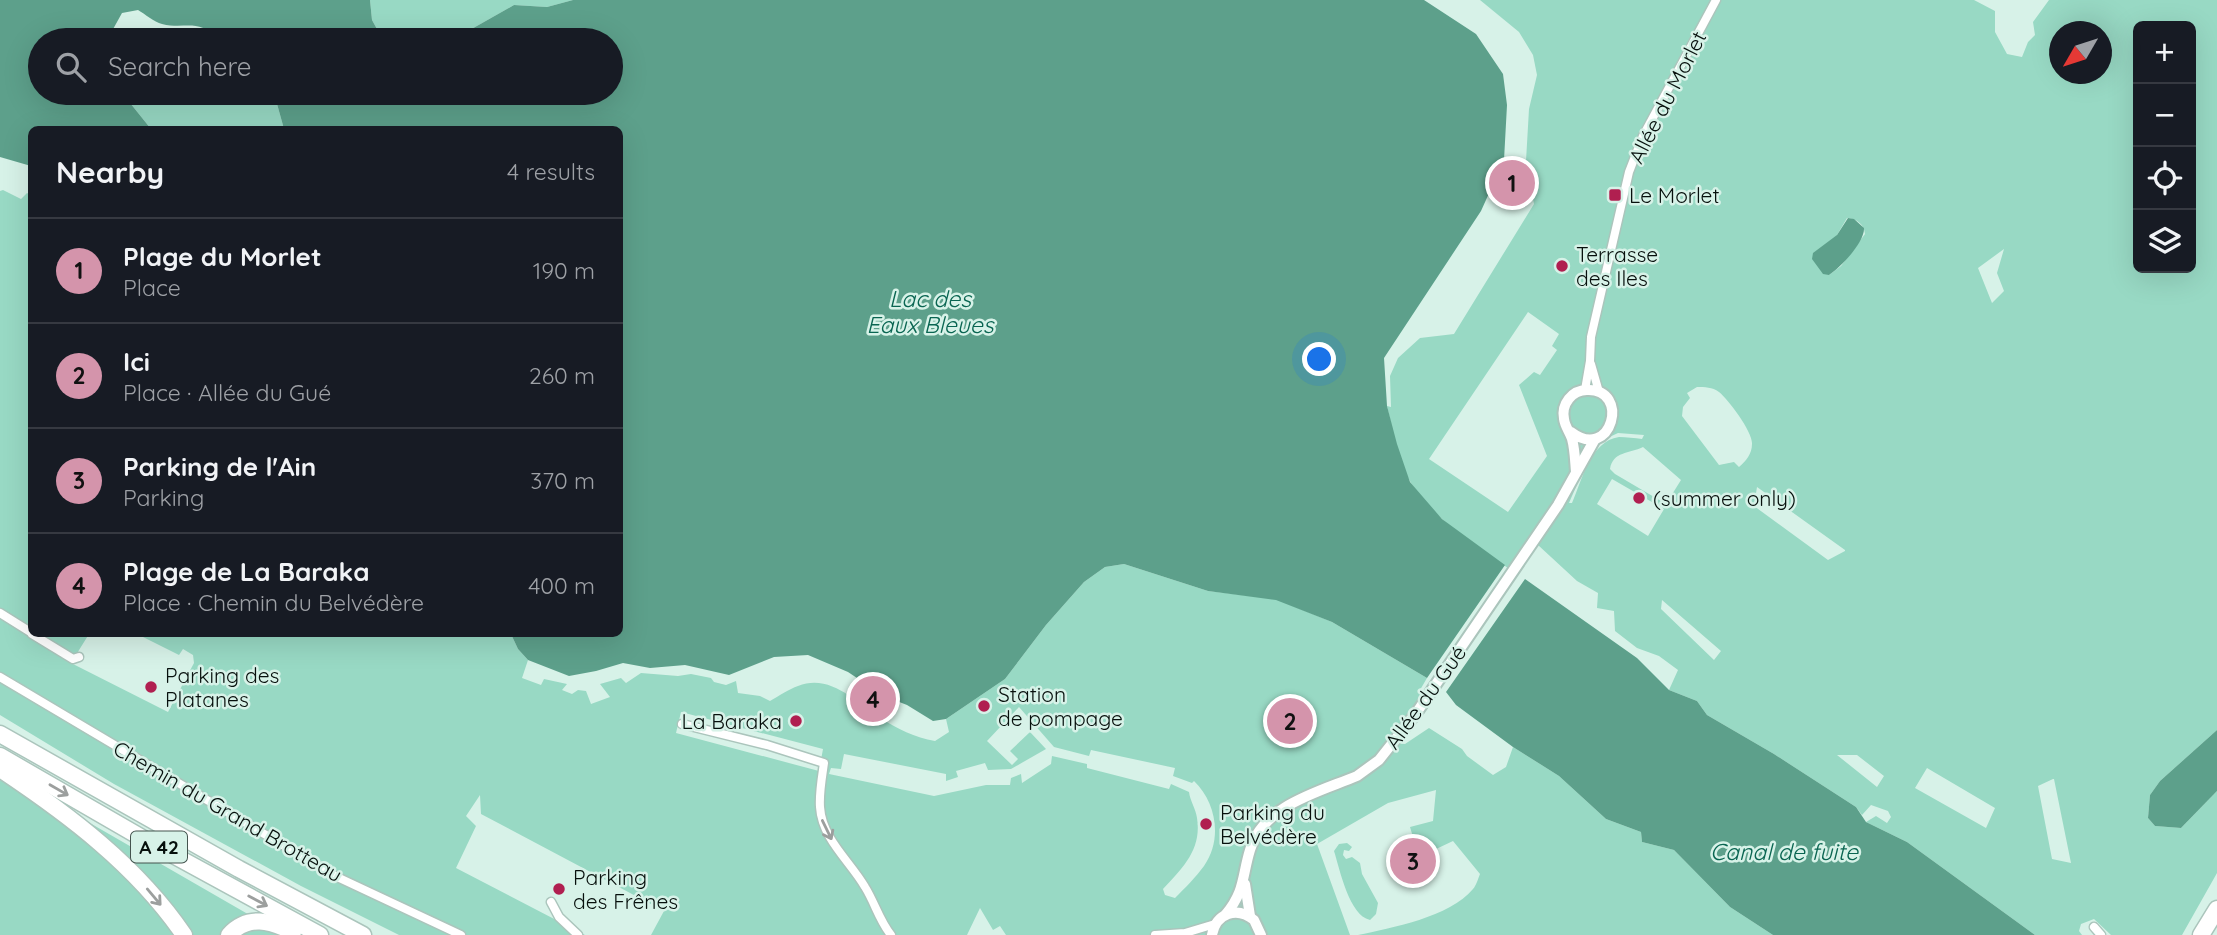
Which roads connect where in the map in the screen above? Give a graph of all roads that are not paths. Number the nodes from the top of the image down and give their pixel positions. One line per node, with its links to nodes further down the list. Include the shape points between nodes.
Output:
1 (1716, 0): 2 (street, Allée du Morlet, via 1629,172 1591,337)
2 (1590, 361): 3 (street, Allée du Morlet); 4 (street, Allée du Morlet)
3 (1585, 390): 4 (street); 5 (street, via 1573,394 1565,404 1564,422)
4 (1599, 392): 6 (street, via 1608,399 1613,415 1607,431)
5 (1571, 432): 6 (street, via 1582,439); 7 (street)
6 (1595, 439): 7 (street, Allée du Gué)
7 (1576, 472): 17 (street, Allée du Gué, via 1520,562 1384,754 1357,776 1267,819 1250,849)
8 (0, 613): 9 (street)
9 (28, 630)
10 (38, 637): 11 (street, via 73,659)
11 (79, 657)
12 (0, 677): 30 (street, Chemin du Grand Brotteau, via 335,876)
13 (682, 724): 32 (street, one-way to 32, via 824,763 822,821 867,888 879,920)
14 (0, 734): 29 (highway, A 42)
15 (0, 756): 28 (highway, A 42, one-way to 28)
16 (0, 769): 25 (highway, one-way to 25, via 121,861)
17 (1245, 880): 20 (street, Allée du Gué); 21 (street, Allée du Gué)
18 (551, 902): 31 (street)
19 (2217, 909): 36 (highway)
20 (1226, 914): 21 (street); 23 (street, Allée du Gué)
21 (1250, 916): 34 (street)
22 (2094, 927): 35 (street)
23 (1214, 929): 24 (street)
24 (1187, 934): 33 (street)
25 (184, 935)
26 (229, 935): 27 (highway, via 244,923 259,920)
27 (300, 935)
28 (320, 935)
29 (363, 935)
30 (461, 935)
31 (578, 935)
32 (891, 935)
33 (1155, 935)
34 (1261, 935)
35 (2101, 935)
36 (2201, 935)

